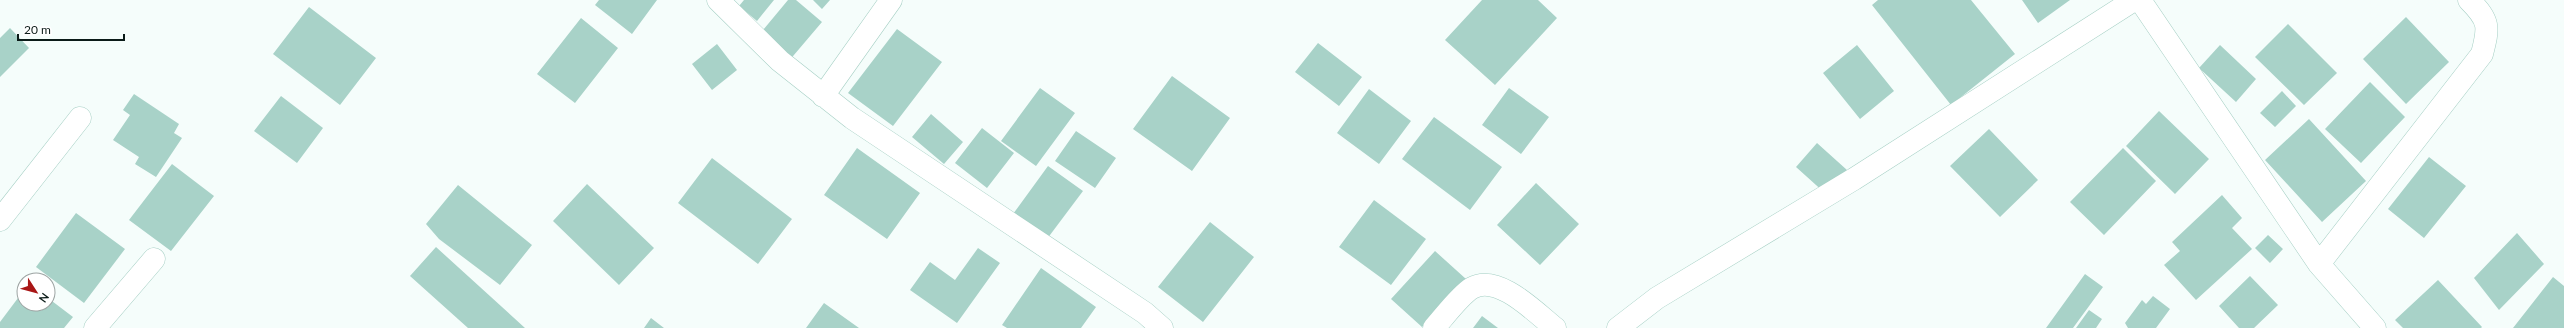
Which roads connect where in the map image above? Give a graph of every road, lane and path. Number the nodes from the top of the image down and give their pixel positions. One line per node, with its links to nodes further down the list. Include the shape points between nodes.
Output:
1 (718, 0): 6 (street, via 780,61)
2 (891, 0): 6 (street)
3 (2134, 0): 15 (street, via 1854,179 1657,298)
4 (2140, 0): 10 (street, via 2182,58 2226,128)
5 (2469, 0): 10 (street, via 2480,11 2489,29 2482,54)
6 (823, 96): 12 (street, via 852,118 1145,313)
7 (80, 118): 8 (street)
8 (0, 220)
9 (154, 260): 11 (street)
10 (2319, 264): 16 (street)
11 (95, 328)
12 (1162, 328)
13 (1434, 328): 14 (street, via 1471,288 1483,284 1494,285 1510,292)
14 (1555, 328)
15 (1618, 328)
16 (2375, 328)

